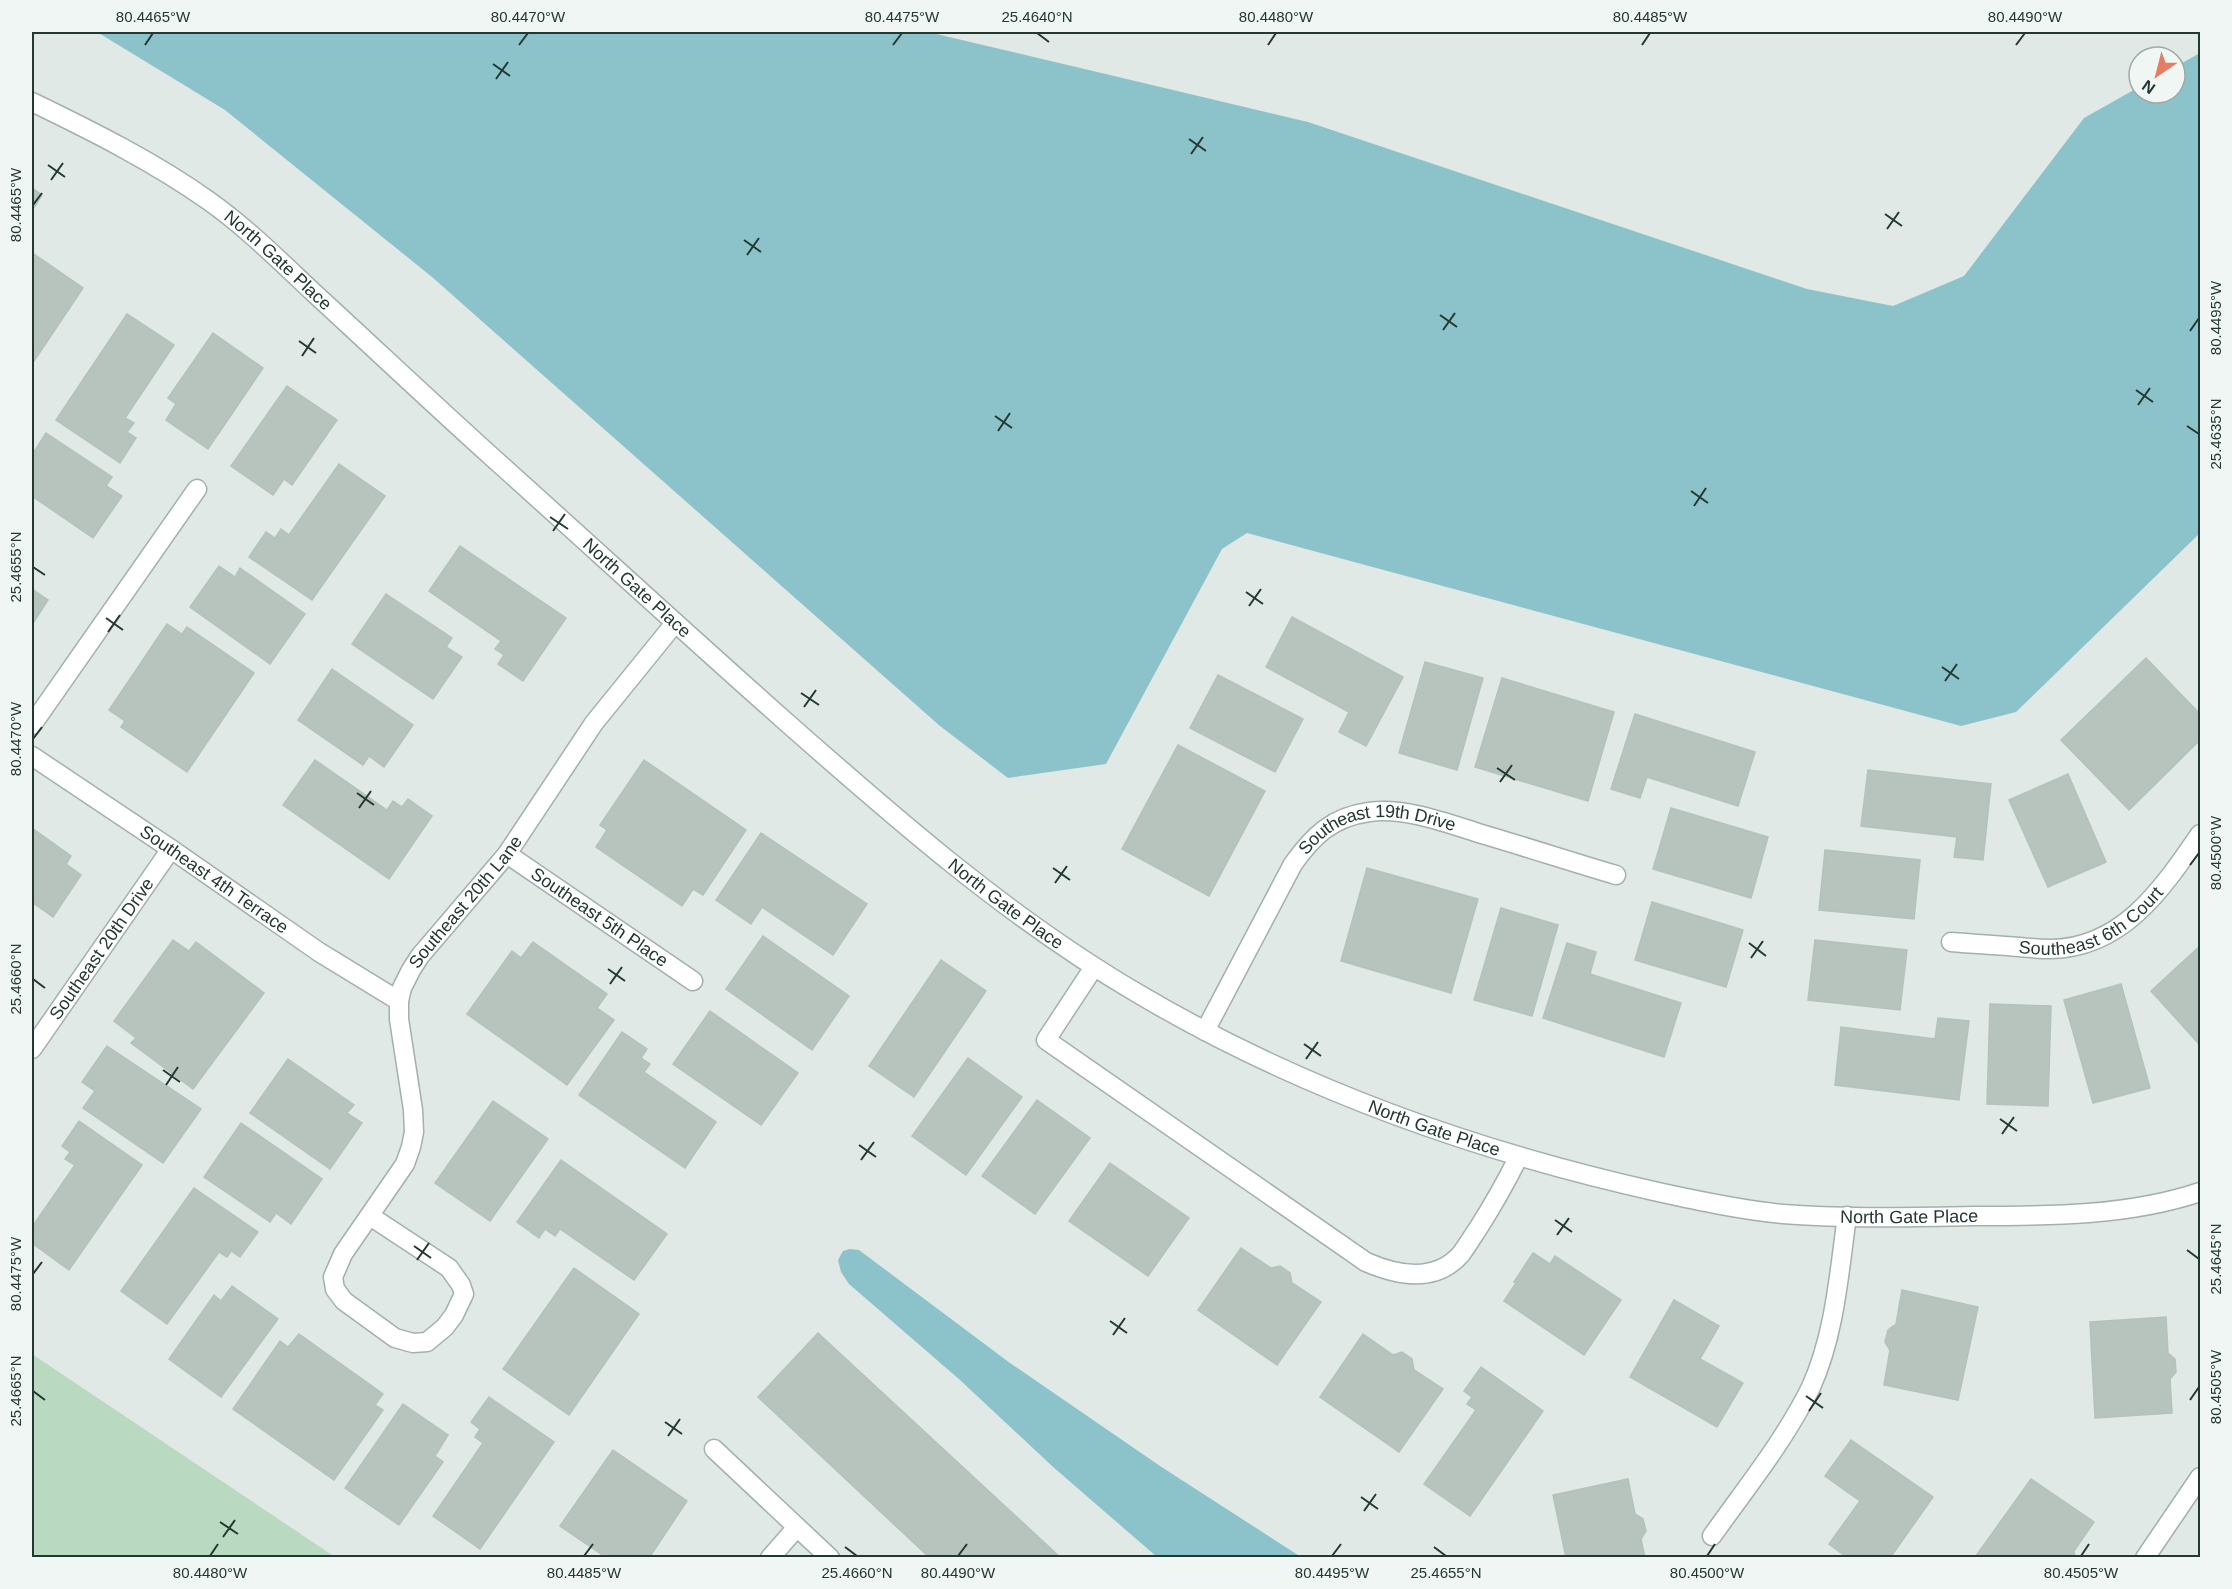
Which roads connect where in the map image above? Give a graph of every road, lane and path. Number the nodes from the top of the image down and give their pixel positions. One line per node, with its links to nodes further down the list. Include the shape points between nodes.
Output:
1 (32, 102): 3 (street, North Gate Place, via 164,172 213,204)
2 (197, 489): 4 (street)
3 (675, 623): 8 (street, Southeast 20th Lane, via 594,723); 11 (street, North Gate Place, via 922,841)
4 (32, 725)
5 (32, 756): 7 (street, Southeast 4th Terrace)
6 (2200, 834): 10 (street, Southeast 6th Court, via 2150,901 2110,933 2054,949)
7 (171, 849): 13 (street, Southeast 4th Terrace, via 319,952); 15 (street, Southeast 20th Drive)
8 (507, 854): 12 (street, Southeast 5th Place); 13 (street, Southeast 20th Lane, via 420,956)
9 (1616, 875): 14 (street, Southeast 19th Drive, via 1411,814 1368,812 1343,819 1320,830 1293,864)
10 (1951, 942)
11 (1094, 967): 14 (street, North Gate Place); 16 (street, via 1046,1040 1366,1262 1397,1274 1414,1275 1449,1264 1460,1255 1496,1201)
12 (693, 981)
13 (399, 1001): 18 (street, Southeast 20th Lane, via 414,1132 405,1164)
14 (1205, 1031): 16 (street, North Gate Place, via 1295,1076)
15 (32, 1049)
16 (1518, 1158): 19 (street, North Gate Place, via 1712,1204)
17 (2200, 1192): 19 (street, North Gate Place, via 2140,1206 2026,1216)
18 (370, 1216): 18 (street, Southeast 20th Lane, via 336,1267 335,1289 344,1301 395,1338 427,1342 454,1315 464,1294 461,1285 449,1268)
19 (1847, 1216): 23 (street, via 1827,1338 1811,1386 1780,1440)
20 (714, 1449): 22 (street)
21 (2200, 1477): 26 (street)
22 (797, 1527): 24 (street); 25 (street)
23 (1712, 1536)
24 (770, 1557)
25 (830, 1557)
26 (2145, 1557)

